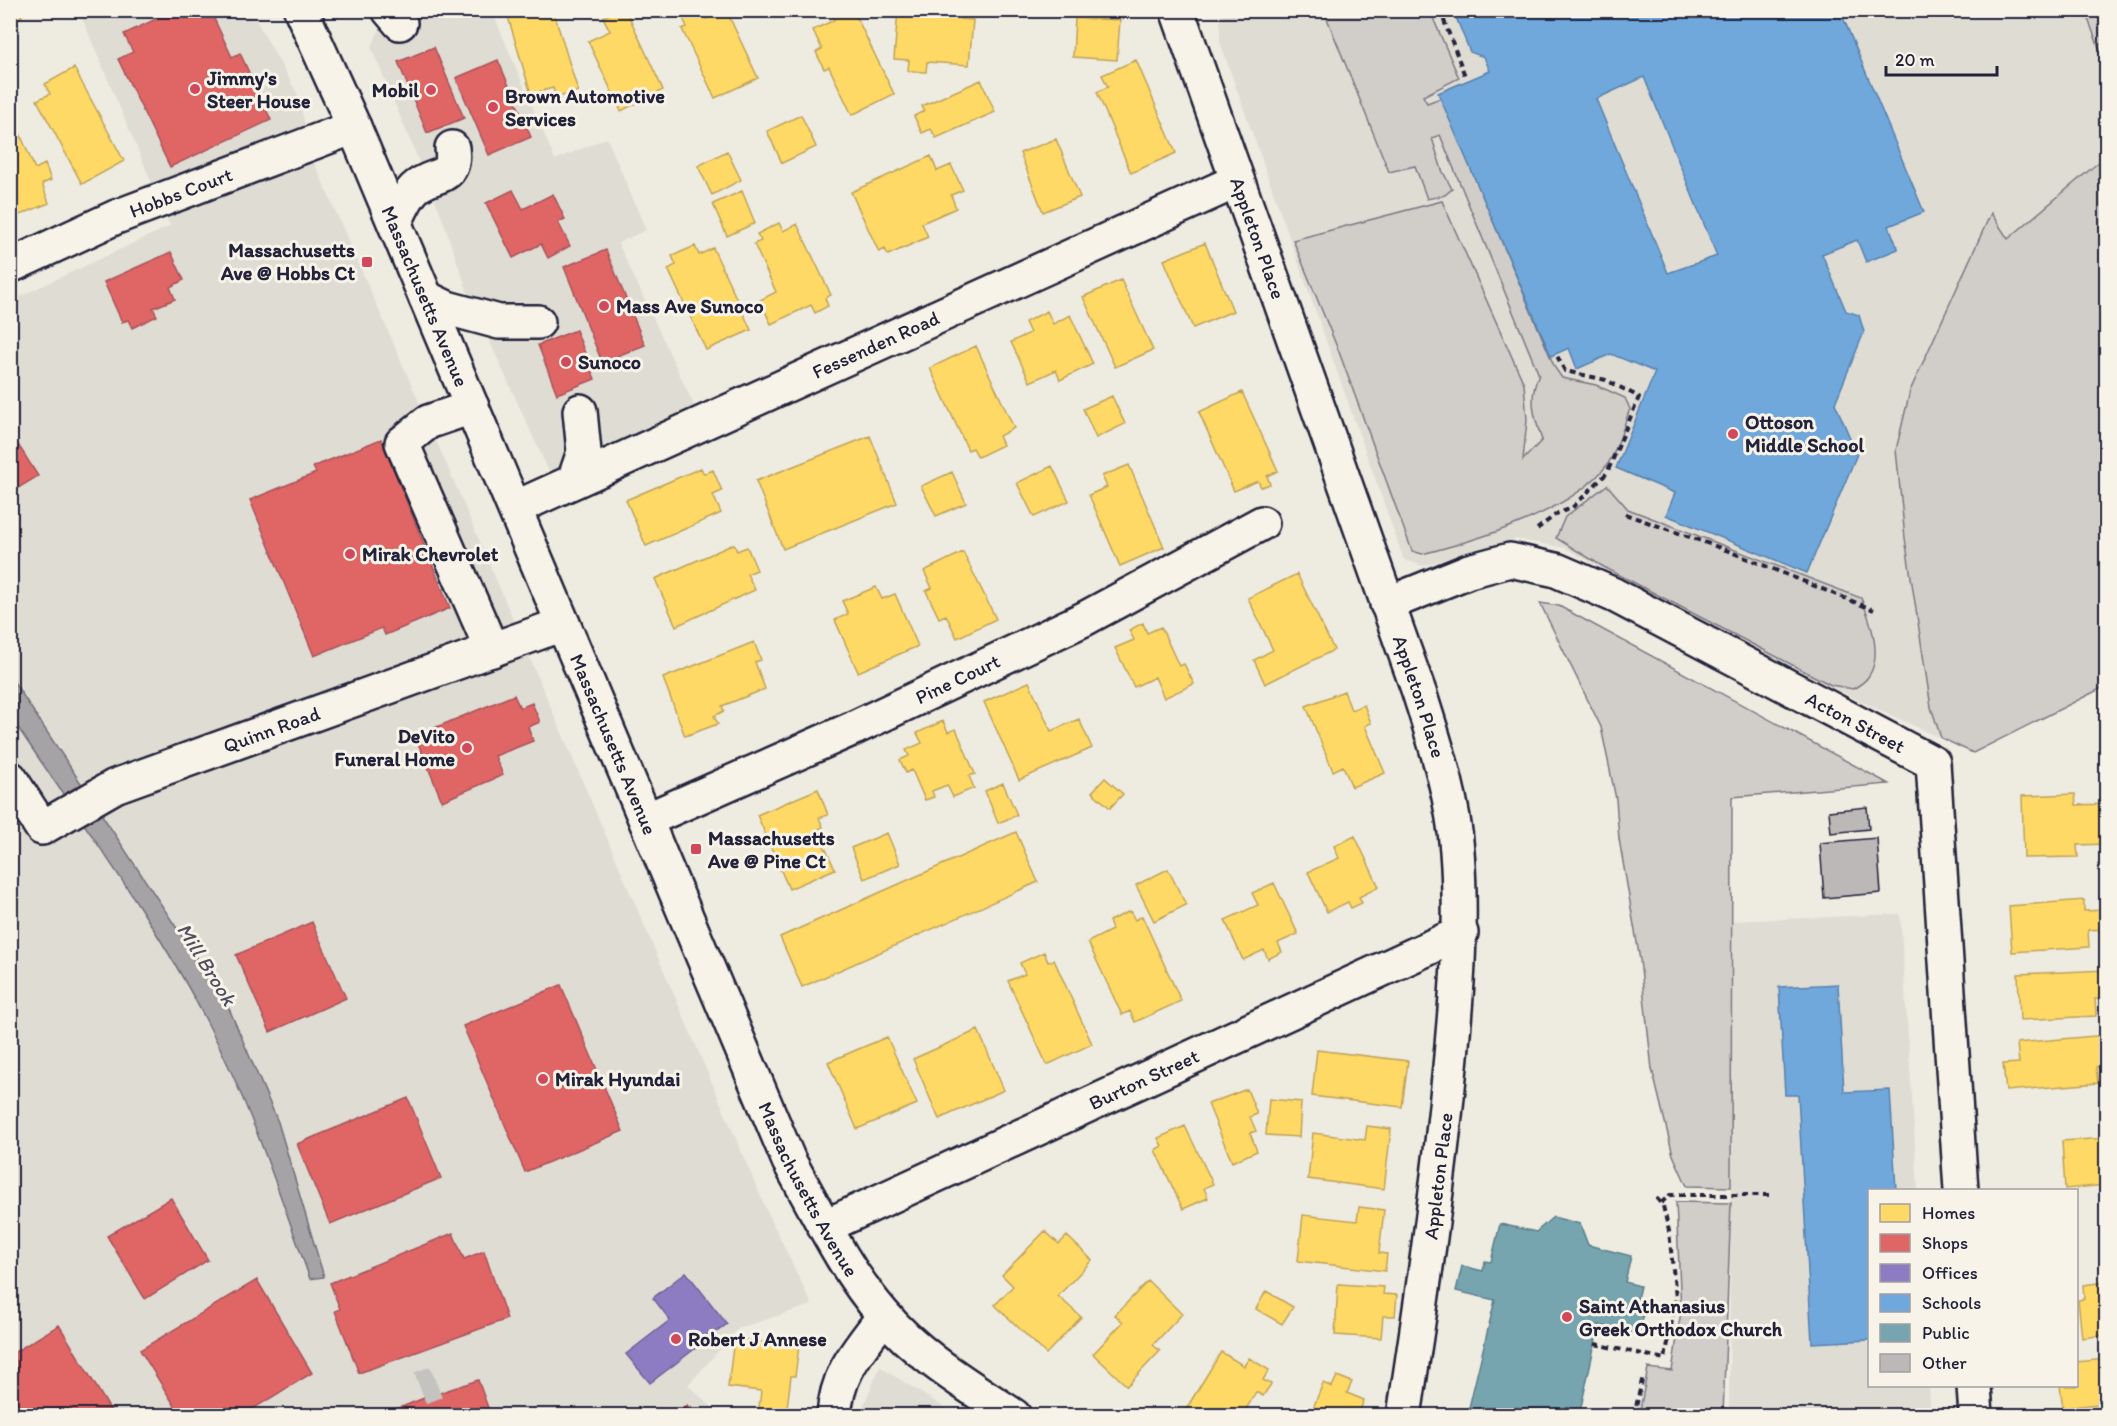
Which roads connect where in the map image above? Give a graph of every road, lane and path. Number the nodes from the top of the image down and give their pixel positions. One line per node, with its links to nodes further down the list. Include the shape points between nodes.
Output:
1 (1177, 10): 7 (street, Appleton Place)
2 (1440, 10): 4 (path)
3 (305, 12): 5 (street, Massachusetts Avenue)
4 (1465, 76)
5 (354, 127): 8 (street, Massachusetts Avenue); 9 (street, Hobbs Court, via 116,217)
6 (452, 148): 8 (street, via 448,172 413,190)
7 (1238, 181): 15 (street, Fessenden Road); 20 (street, Appleton Place)
8 (395, 222): 10 (street, Massachusetts Avenue)
9 (10, 266)
10 (426, 298): 11 (street, via 499,322); 13 (street, Massachusetts Avenue)
11 (538, 322)
12 (1557, 354): 19 (path, via 1564,371 1606,380 1639,397 1607,473 1572,508 1558,513)
13 (472, 406): 16 (street, Massachusetts Avenue); 23 (street, via 428,422 402,443)
14 (580, 411): 15 (street, via 584,452)
15 (574, 482): 16 (street, Fessenden Road)
16 (515, 508): 22 (street, Massachusetts Avenue)
17 (1625, 514): 21 (path)
18 (1262, 523): 25 (street, Pine Court, via 1084,619 854,728)
19 (1532, 533)
20 (1387, 604): 26 (street, Appleton Place, via 1443,771 1457,849); 27 (street, Acton Street, via 1469,571 1510,561 1556,570 1614,595 1933,763)
21 (1874, 610)
22 (563, 624): 23 (street, Quinn Road); 25 (street, Massachusetts Avenue)
23 (492, 650): 24 (street, Quinn Road, via 99,794 42,828)
24 (10, 778)
25 (646, 820): 31 (street, Massachusetts Avenue, via 789,1161)
26 (1461, 933): 31 (street, Burton Street); 38 (street, Appleton Place, via 1436,1207)
27 (1961, 1189)
28 (1654, 1195): 30 (path)
29 (1773, 1195): 30 (path, via 1670,1195)
30 (1661, 1203): 33 (path, via 1669,1231 1676,1298 1665,1359)
31 (826, 1226): 32 (street, Massachusetts Avenue)
32 (884, 1316): 36 (street, via 842,1374); 37 (street, Massachusetts Avenue, via 964,1383)
33 (1595, 1344)
34 (1643, 1376): 39 (path)
35 (1974, 1387): 40 (street)
36 (834, 1416)
37 (1014, 1416)
38 (1404, 1416)
39 (1634, 1416)
40 (1976, 1416)

